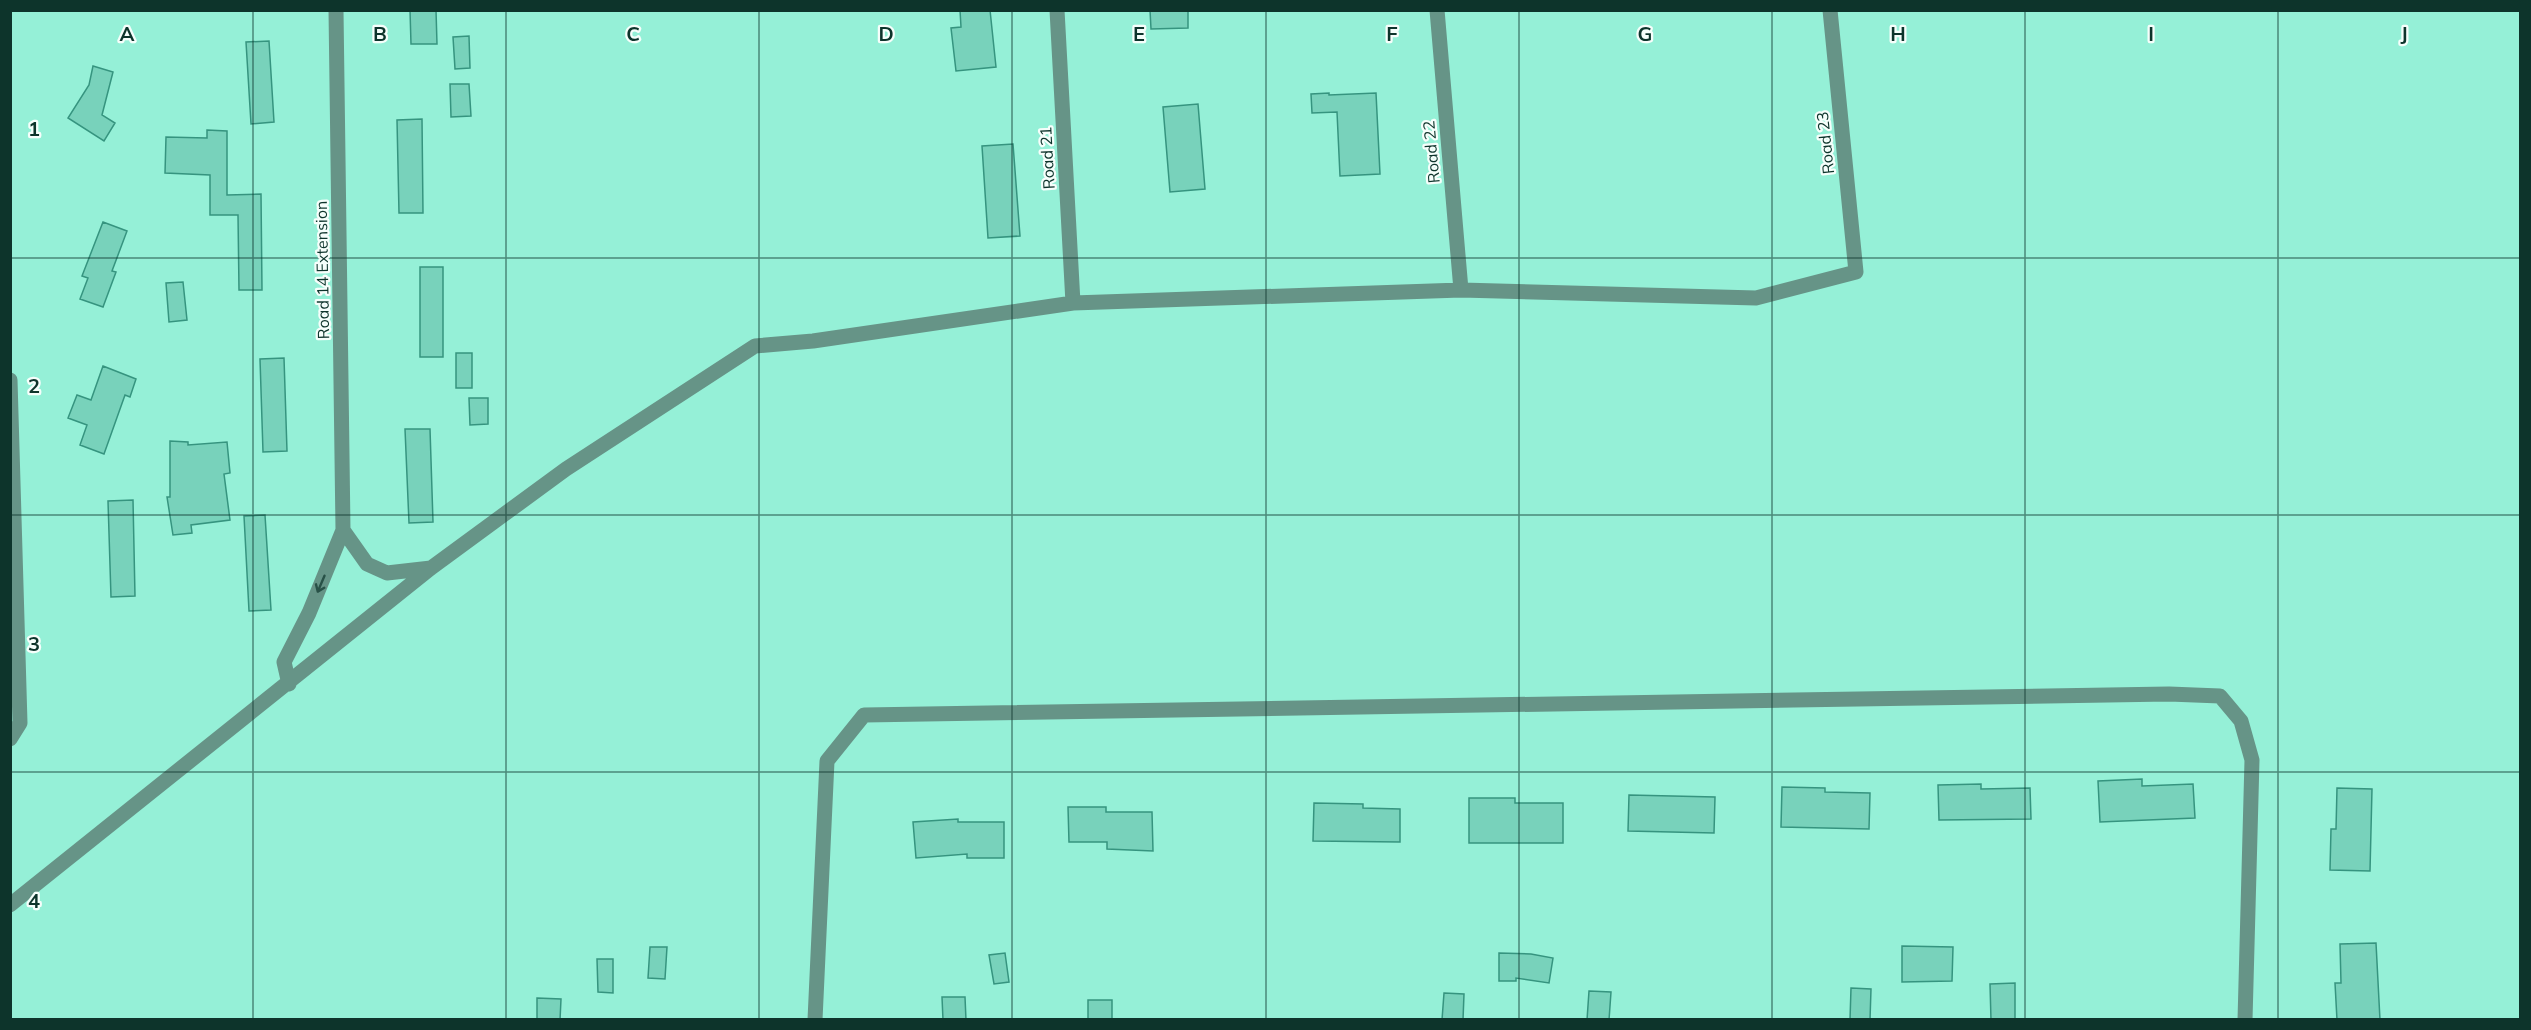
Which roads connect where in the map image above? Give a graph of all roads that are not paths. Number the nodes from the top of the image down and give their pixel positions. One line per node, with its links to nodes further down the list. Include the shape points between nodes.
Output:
1 (336, 10): 8 (street, Road 14 Extension)
2 (1057, 10): 6 (street, Road 21)
3 (1437, 10): 5 (street, Road 22)
4 (1830, 10): 5 (street, Road 23, via 1856,272 1756,298)
5 (1461, 290): 6 (street)
6 (1073, 303): 9 (street, via 755,346 566,469)
7 (10, 380): 11 (street, via 20,723)
8 (344, 530): 9 (street, via 367,564 387,573); 10 (street, one-way to 10, via 284,662)
9 (431, 568): 10 (street)
10 (289, 684): 12 (street)
11 (10, 739)
12 (10, 905)
13 (815, 1020): 14 (street, via 827,761 864,715 2169,694 2220,696 2241,721 2252,760)
14 (2245, 1020)

